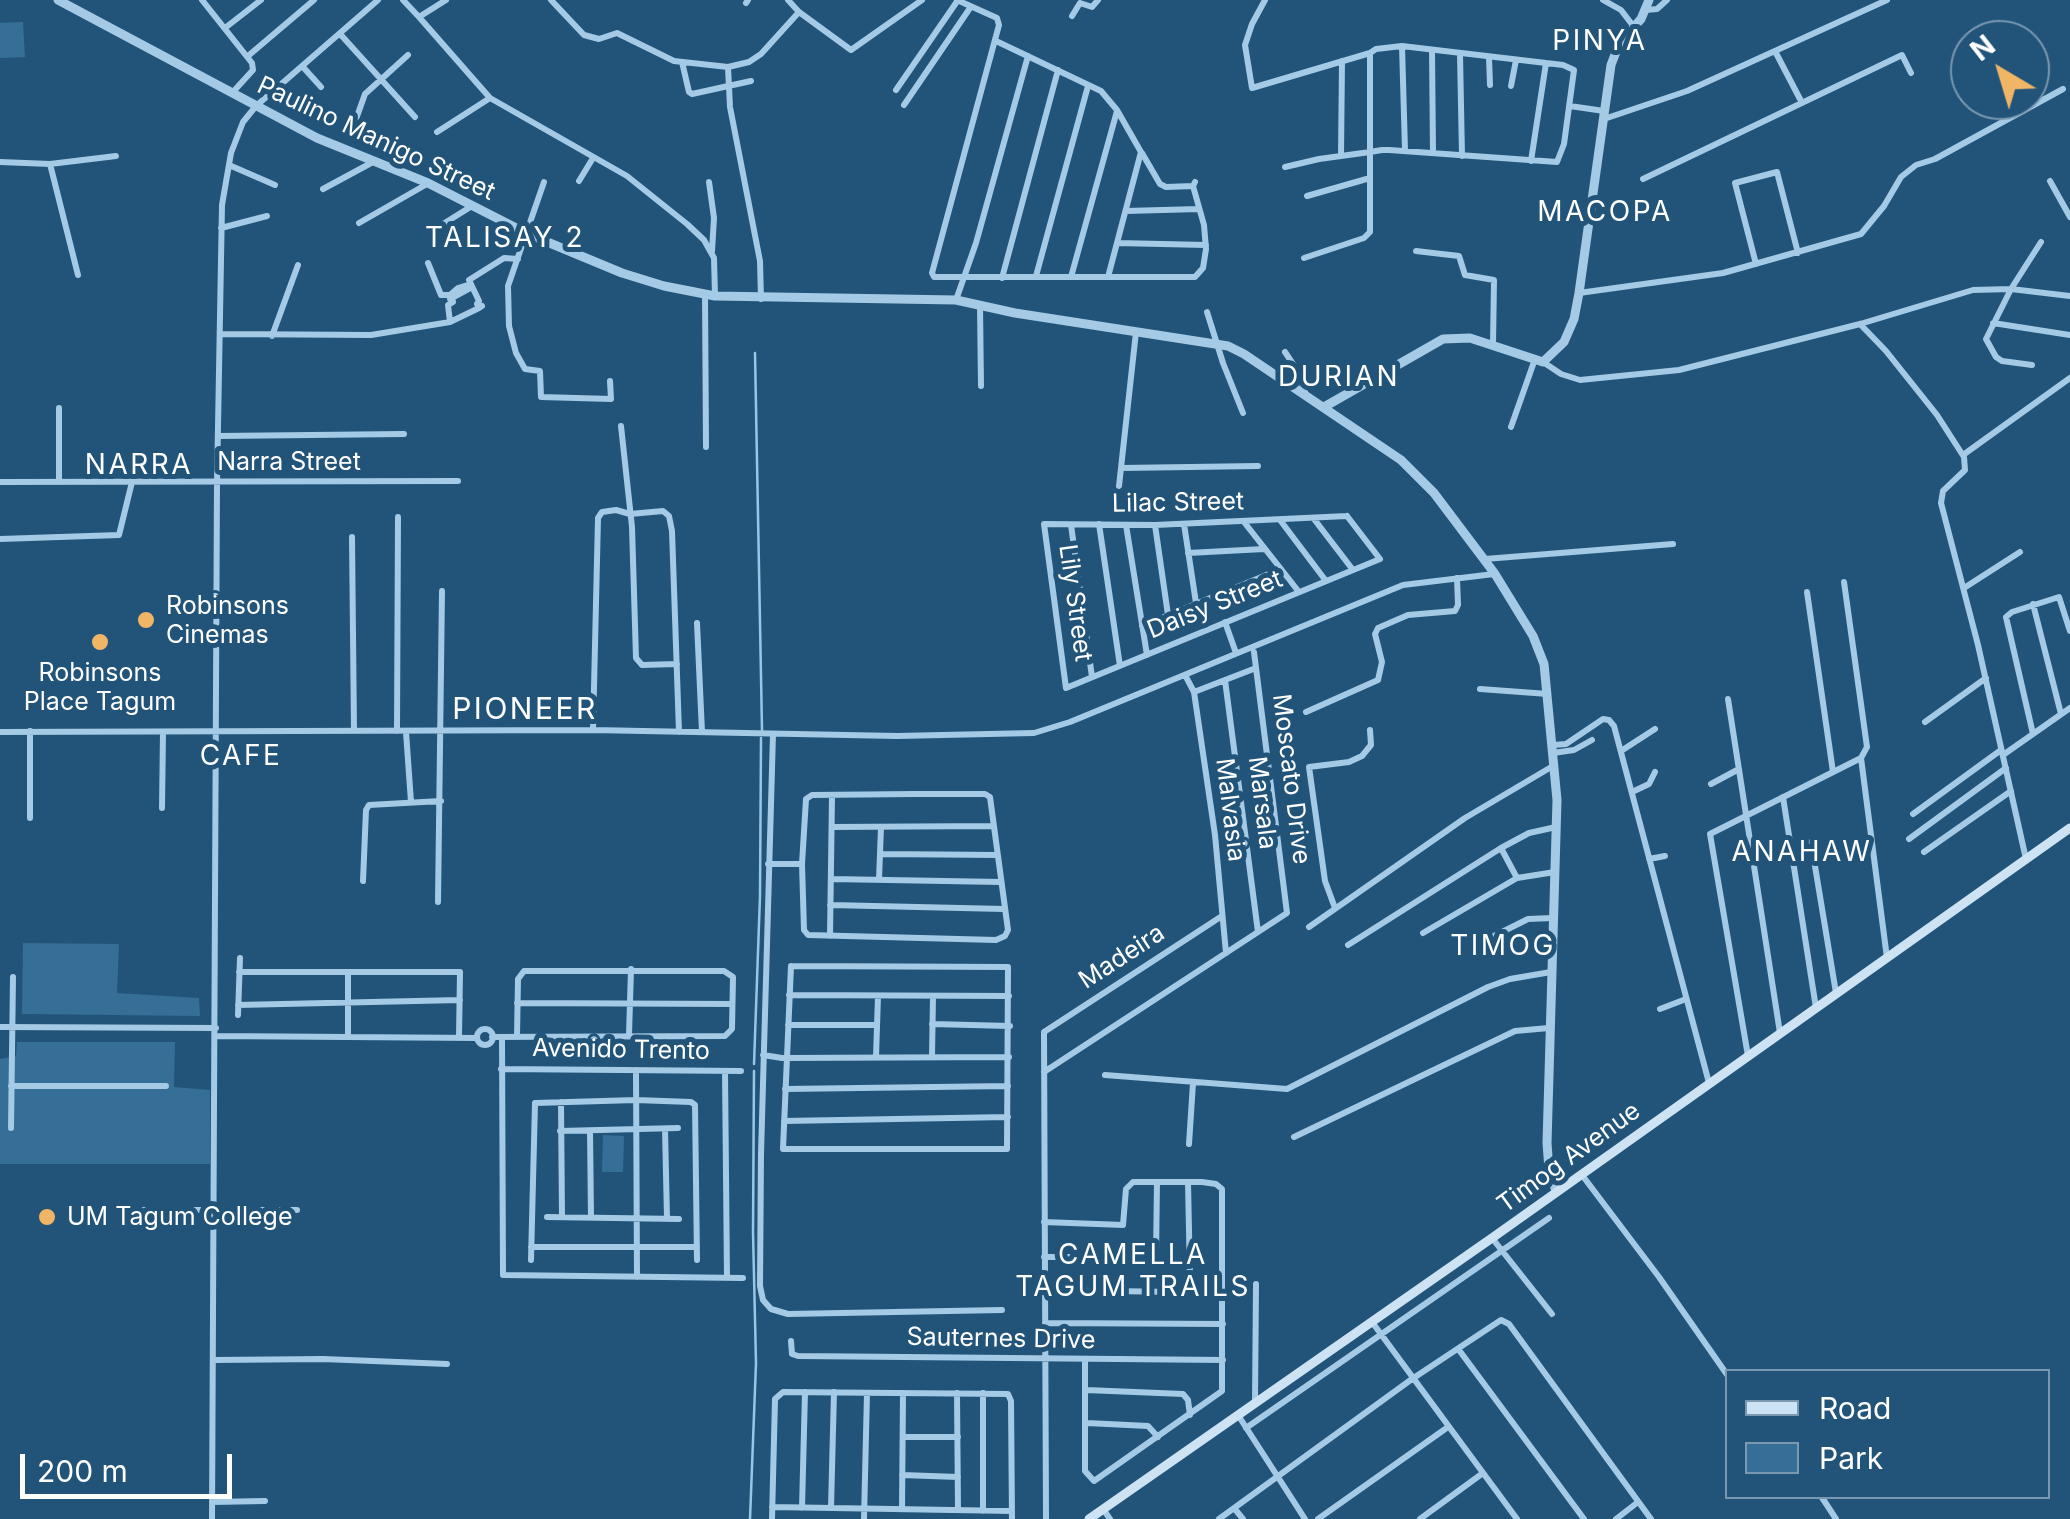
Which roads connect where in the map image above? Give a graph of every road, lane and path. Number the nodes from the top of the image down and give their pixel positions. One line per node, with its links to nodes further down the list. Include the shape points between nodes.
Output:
1 (58, 0): 53 (street, Paulino Manigo Street)
2 (203, 0): 24 (street)
3 (261, 0): 24 (street)
4 (314, 0): 33 (street)
5 (378, 0): 25 (street)
6 (403, 0): 22 (street)
7 (446, 0): 22 (street)
8 (551, 0): 38 (street, via 584,36 618,34)
9 (788, 0): 20 (street)
10 (922, 0): 20 (street, via 851,50)
11 (958, 0): 19 (street); 52 (street)
12 (1098, 0): 17 (street, via 1091,8)
13 (1265, 0): 37 (street, via 1245,45 1252,88)
14 (1603, 0): 23 (street)
15 (1667, 0): 18 (street, via 1657,9)
16 (1887, 0): 30 (street)
17 (1077, 1): 21 (street)
18 (1648, 5): 23 (street)
19 (970, 8): 26 (street, via 997,18); 56 (street)
20 (799, 12): 41 (street, via 761,54)
21 (1072, 16)
22 (419, 17): 54 (street)
23 (1634, 27): 60 (street, via 1614,54)
24 (224, 28): 33 (street)
25 (342, 35): 40 (street); 44 (street)
26 (996, 41): 34 (street); 113 (street, via 932,273)
27 (1402, 46): 28 (street); 29 (street); 64 (street)
28 (1432, 50): 32 (street); 67 (street)
29 (1370, 53): 37 (street); 66 (street)
30 (1776, 53): 55 (street); 60 (street, via 1687,91)
31 (408, 54): 44 (street)
32 (1460, 54): 35 (street); 70 (street)
33 (248, 56): 53 (street, via 252,70)
34 (1028, 56): 42 (street); 113 (street)
35 (1489, 57): 36 (street); 46 (street)
36 (1516, 60): 39 (street); 49 (street)
37 (1342, 61): 69 (street)
38 (682, 62): 41 (street); 50 (street, via 688,92)
39 (1546, 63): 58 (street, via 1574,68); 73 (street)
40 (303, 67): 47 (street); 57 (street)
41 (728, 67): 50 (street)
42 (1058, 70): 48 (street); 111 (street)
43 (1910, 73): 55 (street, via 1902,56)
44 (381, 77): 61 (street); 62 (street)
45 (751, 81): 50 (street)
46 (1490, 85)
47 (321, 86)
48 (1088, 86): 59 (street); 109 (street)
49 (1511, 86)
50 (728, 87): 120 (street, via 760,260)
51 (2063, 89): 102 (street, via 1916,165 1861,234)
52 (896, 90)
53 (232, 94): 57 (street, Paulino Manigo Street)
54 (490, 98): 63 (street); 71 (street)
55 (1801, 101): 79 (street)
56 (904, 105)
57 (256, 106): 72 (street, Paulino Manigo Street); 76 (street, via 235,139)
58 (1570, 106): 60 (street); 73 (street, via 1560,158)
59 (1118, 110): 65 (street); 112 (street)
60 (1604, 115): 116 (street)
61 (414, 117)
62 (356, 122)
63 (437, 132)
64 (1404, 150): 66 (street); 67 (street)
65 (1141, 152): 89 (street, via 1160,184 1194,184); 90 (street)
66 (1370, 152): 69 (street); 78 (street)
67 (1434, 153): 70 (street)
68 (116, 156): 75 (street)
69 (1341, 156): 77 (street)
70 (1462, 156): 73 (street)
71 (593, 158): 80 (street); 101 (street, via 667,206)
72 (374, 161): 84 (street, Paulino Manigo Street); 86 (street)
73 (1531, 161)
74 (0, 162): 75 (street)
75 (50, 164): 108 (street)
76 (229, 165): 85 (street); 95 (street)
77 (1286, 168)
78 (1370, 178): 87 (street); 103 (street, via 1368,235)
79 (1643, 179)
80 (579, 180)
81 (2050, 181): 92 (street)
82 (544, 182): 96 (street)
83 (709, 182): 101 (street)
84 (428, 183): 88 (street, Paulino Manigo Street); 93 (street)
85 (275, 184)
86 (323, 189)
87 (1307, 196)
88 (472, 206): 94 (street); 96 (street, Paulino Manigo Street)
89 (1200, 209): 90 (street); 99 (street)
90 (1126, 211): 98 (street)
91 (267, 216): 95 (street)
92 (2070, 217)
93 (360, 222)
94 (443, 224)
95 (220, 228): 128 (street)
96 (528, 234): 104 (street); 117 (street, Paulino Manigo Street, via 643,281)
97 (2041, 242): 115 (street)
98 (1118, 243): 99 (street); 110 (street)
99 (1206, 245): 110 (street, via 1196,276)
100 (1416, 251): 132 (street, via 1459,256 1465,275 1494,280)
101 (712, 252): 117 (street)
102 (1798, 253): 106 (street); 106 (street, via 1777,172 1735,183)
103 (1304, 258)
104 (518, 260): 114 (street, via 504,258 469,280); 137 (street, via 508,286 509,326 526,369 540,372 540,397 611,399)
105 (428, 263): 118 (street, via 441,295)
106 (1756, 264): 116 (street)
107 (298, 265): 130 (street)
108 (78, 275)
109 (1036, 276): 111 (street); 112 (street)
110 (1108, 277): 112 (street)
111 (1002, 278): 113 (street)
112 (1071, 278)
113 (964, 279): 121 (street)
114 (471, 285): 118 (street); 124 (street, via 480,307)
115 (2011, 289): 119 (street); 125 (street); 126 (street, via 1952,294)
116 (1580, 293): 134 (street, via 1570,332)
117 (710, 295): 120 (street, Paulino Manigo Street); 147 (street)
118 (451, 296): 124 (street)
119 (2070, 296)
120 (761, 299): 121 (street, Paulino Manigo Street)
121 (956, 300): 122 (street, Paulino Manigo Street)
122 (980, 306): 127 (street, Paulino Manigo Street); 138 (street)
123 (1207, 312): 131 (street)
124 (450, 322): 130 (street, via 371,335)
125 (1993, 323): 129 (street); 135 (street, via 1986,339 1996,357)
126 (1860, 324): 134 (street, via 1663,372 1580,380); 148 (street)
127 (1136, 332): 131 (street, Paulino Manigo Street); 150 (street)
128 (220, 334): 130 (street); 146 (street)
129 (2070, 335)
130 (272, 336)
131 (1218, 344): 139 (street, Paulino Manigo Street); 142 (street)
132 (1493, 345): 134 (street); 140 (street, via 1443,339)
133 (1285, 352): 139 (street)
134 (1539, 360): 144 (street)
135 (2032, 365)
136 (2070, 378): 148 (street)
137 (610, 381)
138 (980, 386)
139 (1306, 395): 140 (street, Paulino Manigo Street)
140 (1324, 407): 175 (street, Paulino Manigo Street, via 1412,469)
141 (59, 408): 153 (street)
142 (1243, 413)
143 (622, 426): 157 (street)
144 (1511, 427)
145 (404, 434): 146 (street)
146 (218, 436): 155 (street)
147 (706, 447)
148 (1963, 455): 182 (street, via 1965,470 1940,498)
149 (1258, 466): 150 (street)
150 (1121, 468): 156 (street)
151 (458, 481): 155 (street, Narra Street)
152 (0, 482): 153 (street, Narra Street)
153 (59, 482): 154 (street, Narra Street)
154 (132, 482): 155 (street, Narra Street); 169 (street, via 119,535)
155 (217, 482): 216 (street)
156 (1119, 486)
157 (630, 514): 196 (street, via 636,661); 196 (street, via 663,511 670,518); 213 (street, via 616,510 598,518)
158 (398, 517): 218 (street)
159 (1314, 518): 160 (street, Lilac Street); 174 (street, Lilac Street, via 1347,516); 177 (street)
160 (1280, 520): 161 (street, Lilac Street); 180 (street)
161 (1244, 522): 166 (street, Lilac Street); 171 (street)
162 (1044, 524): 163 (street, Lilac Street); 203 (street, Lily Street)
163 (1070, 524): 164 (street, Lilac Street); 200 (street, Lily Street)
164 (1099, 524): 165 (street, Lilac Street); 197 (street)
165 (1126, 524): 167 (street, Lilac Street); 191 (street)
166 (1184, 524): 167 (street, Lilac Street); 173 (street)
167 (1156, 525): 188 (street)
168 (352, 536): 217 (street)
169 (0, 539)
170 (1673, 544): 175 (street)
171 (1266, 549): 173 (street); 176 (street)
172 (2020, 552): 182 (street)
173 (1188, 553): 186 (street)
174 (1380, 559): 177 (street, Daisy Street)
175 (1485, 560): 178 (street, Paulino Manigo Street)
176 (1281, 568): 184 (street); 186 (street)
177 (1353, 570): 180 (street, Daisy Street)
178 (1495, 574): 179 (street); 206 (street, Paulino Manigo Street, via 1533,636)
179 (1456, 578): 194 (street, via 1403,586); 209 (street, via 1455,610 1408,615 1378,628 1378,680)
180 (1326, 581): 184 (street, Daisy Street)
181 (1844, 582): 230 (street, via 1867,747)
182 (1964, 588): 201 (street)
183 (442, 591): 221 (street)
184 (1300, 592): 189 (street, Daisy Street)
185 (1806, 592): 235 (street)
186 (1196, 604): 188 (street)
187 (2033, 604): 192 (street, via 2058,596); 210 (street); 225 (street, via 2006,622)
188 (1168, 615): 191 (street)
189 (1225, 622): 194 (street); 195 (street, Daisy Street)
190 (697, 623): 223 (street)
191 (1142, 626): 195 (street)
192 (2070, 631)
193 (1254, 652): 198 (street, Moscato Drive)
194 (1236, 653): 199 (street)
195 (1147, 654): 197 (street, Daisy Street)
196 (676, 664): 222 (street)
197 (1120, 666): 200 (street, Daisy Street)
198 (1256, 668): 202 (street); 276 (street, Moscato Drive, via 1288,912)
199 (1184, 675): 205 (street, Malvasia); 224 (street, via 1034,733)
200 (1092, 677): 203 (street, Daisy Street)
201 (1986, 678): 211 (street); 229 (street)
202 (1226, 680): 205 (street); 276 (street, Marsala)
203 (1066, 688)
204 (1480, 689): 206 (street)
205 (1194, 692): 273 (street, Malvasia)
206 (1548, 694): 227 (street, Paulino Manigo Street)
207 (1728, 699): 233 (street)
208 (2070, 708): 210 (street)
209 (1306, 712)
210 (2061, 714): 225 (street)
211 (1925, 722)
212 (1655, 728): 228 (street)
213 (593, 730): 221 (street); 222 (street)
214 (1370, 730): 271 (street, via 1371,745 1362,756 1309,767)
215 (30, 731): 219 (street); 220 (street); 246 (street)
216 (217, 731): 217 (street); 220 (street); 311 (street)
217 (354, 731): 218 (street)
218 (401, 731): 221 (street); 242 (street)
219 (0, 732)
220 (163, 732): 243 (street)
221 (442, 732): 241 (street)
222 (679, 732): 223 (street)
223 (702, 732): 224 (street)
224 (773, 734): 261 (street)
225 (2033, 734): 229 (street)
226 (1592, 740): 227 (street, via 1574,750)
227 (1553, 749): 228 (street, via 1607,718); 231 (street, Paulino Manigo Street)
228 (1621, 751): 238 (street)
229 (2002, 752): 232 (street); 244 (street)
230 (1861, 758): 235 (street); 283 (street)
231 (1554, 766): 250 (street, Paulino Manigo Street); 271 (street)
232 (2006, 768): 237 (street); 252 (street)
233 (1739, 769): 236 (street); 245 (street)
234 (1655, 772): 238 (street, via 1649,784)
235 (1833, 772): 240 (street)
236 (1711, 784)
237 (2011, 791): 255 (street); 260 (street)
238 (1632, 792): 259 (street)
239 (832, 796): 247 (street, via 985,794); 248 (street); 262 (street, via 804,801)
240 (1783, 797): 245 (street); 302 (street)
241 (441, 801): 242 (street); 269 (street)
242 (412, 802): 267 (street, via 367,807)
243 (162, 808)
244 (1913, 814)
245 (1747, 815): 312 (street); 320 (street, via 1710,834)
246 (30, 818)
247 (994, 826): 249 (street); 257 (street)
248 (832, 827): 249 (street); 265 (street)
249 (881, 827): 256 (street)
250 (1557, 827): 254 (street); 263 (street, Paulino Manigo Street)
251 (2070, 828): 260 (main road, Timog Avenue)
252 (1908, 839)
253 (1811, 842): 289 (street)
254 (1501, 848): 264 (street); 280 (street)
255 (1924, 852)
256 (880, 854): 257 (street); 266 (street)
257 (997, 854): 268 (street)
258 (1665, 856): 259 (street)
259 (1650, 858): 294 (street)
260 (2026, 858): 283 (main road, Timog Avenue)
261 (768, 864): 262 (street); 322 (street)
262 (802, 864): 278 (street, via 804,930)
263 (1555, 872): 264 (street); 274 (street, Paulino Manigo Street)
264 (1517, 878): 277 (street)
265 (831, 879): 266 (street); 270 (street)
266 (879, 880): 268 (street)
267 (362, 881)
268 (1001, 882): 272 (street)
269 (438, 902)
270 (830, 905): 272 (street); 278 (street)
271 (1335, 908): 275 (street)
272 (1004, 909): 278 (street, via 1008,930 996,940)
273 (1222, 916): 281 (street, Malvasia); 328 (street, Madeira, via 1044,1032)
274 (1553, 918): 279 (street, via 1528,919); 287 (street, Paulino Manigo Street)
275 (1309, 927)
276 (1258, 932): 281 (street)
277 (1423, 934)
278 (830, 936)
279 (1490, 938)
280 (1348, 945)
281 (1226, 953): 328 (street)
282 (240, 958): 285 (street)
283 (1887, 958): 289 (main road, Timog Avenue)
284 (631, 969): 297 (street, via 524,971); 298 (street); 300 (street, via 730,972)
285 (240, 972): 286 (street); 299 (street)
286 (348, 972): 295 (street, via 460,972); 296 (street)
287 (1551, 972): 310 (street, Paulino Manigo Street); 330 (street, via 1488,987 1296,1086)
288 (13, 977): 309 (street)
289 (1836, 994): 302 (main road, Timog Avenue)
290 (790, 995): 291 (street); 293 (street, via 791,966 1008,967); 306 (street)
291 (878, 996): 292 (street); 304 (street)
292 (933, 996): 293 (street); 305 (street)
293 (1009, 996): 307 (street)
294 (1686, 999): 301 (street); 331 (street)
295 (460, 1000): 296 (street); 317 (street)
296 (348, 1003): 299 (street); 316 (street)
297 (517, 1003): 298 (street); 314 (street)
298 (630, 1003): 300 (street); 315 (street)
299 (238, 1004): 303 (street)
300 (732, 1004): 315 (street, via 732,1029 724,1036)
301 (1660, 1009)
302 (1816, 1009): 312 (main road, Timog Avenue)
303 (238, 1015)
304 (877, 1024): 306 (street); 321 (street)
305 (932, 1024): 307 (street); 318 (street)
306 (788, 1025): 323 (street)
307 (1010, 1026): 319 (street)
308 (0, 1028): 309 (street)
309 (12, 1028): 311 (street); 332 (street)
310 (1550, 1028): 346 (street, via 1515,1032); 351 (street, Paulino Manigo Street, via 1548,1158)
311 (216, 1032): 316 (street); 353 (street)
312 (1780, 1033): 320 (main road, Timog Avenue)
313 (502, 1036): 314 (street); 317 (street, via 484,1030 477,1038); 324 (street)
314 (517, 1036): 315 (street)
315 (629, 1036)
316 (348, 1037): 317 (street)
317 (459, 1038)
318 (932, 1056): 319 (street); 321 (street)
319 (1009, 1056): 334 (street)
320 (1748, 1056): 331 (main road, Timog Avenue)
321 (876, 1057): 323 (street)
322 (763, 1058): 323 (street); 376 (street, via 760,1286 766,1305 788,1314)
323 (784, 1058): 335 (street)
324 (501, 1068): 325 (street, Avenido Trento); 371 (street, via 503,1276)
325 (636, 1070): 326 (street, Avenido Trento); 336 (street)
326 (725, 1071): 327 (street, Avenido Trento); 372 (street)
327 (741, 1071)
328 (1043, 1073): 362 (street)
329 (1105, 1076): 330 (street)
330 (1193, 1083): 347 (street)
331 (1709, 1083): 348 (main road, Timog Avenue)
332 (11, 1086): 333 (street); 340 (street)
333 (166, 1086)
334 (1008, 1086): 335 (street); 338 (street)
335 (785, 1088): 339 (street)
336 (636, 1100): 337 (street); 344 (street); 366 (street, via 695,1105)
337 (560, 1102): 345 (street); 364 (street, via 534,1106)
338 (1008, 1118): 339 (street); 339 (street, via 1007,1148 783,1149)
339 (784, 1121)
340 (11, 1128)
341 (678, 1128): 342 (street)
342 (665, 1129): 344 (street); 359 (street)
343 (590, 1130): 344 (street); 345 (street); 355 (street)
344 (636, 1130): 358 (street)
345 (560, 1131): 357 (street)
346 (1294, 1137)
347 (1190, 1144)
348 (1581, 1174): 351 (main road, Timog Avenue); 389 (street)
349 (1158, 1182): 350 (street); 362 (street, via 1128,1184 1123,1225); 368 (street, via 1156,1257)
350 (1188, 1182): 375 (street, via 1188,1289); 380 (street, via 1220,1186)
351 (1556, 1192): 363 (main road, Timog Avenue)
352 (128, 1210): 353 (street)
353 (213, 1210): 354 (street); 385 (street)
354 (297, 1210)
355 (592, 1216): 357 (street); 358 (street)
356 (547, 1217): 357 (street)
357 (562, 1217)
358 (637, 1218): 359 (street); 365 (street)
359 (668, 1218): 361 (street)
360 (1549, 1218): 367 (street)
361 (679, 1219)
362 (1044, 1222): 368 (street)
363 (1492, 1238): 367 (street); 378 (main road, Timog Avenue)
364 (531, 1247): 365 (street); 369 (street)
365 (637, 1247): 366 (street); 371 (street)
366 (697, 1247): 370 (street)
367 (1502, 1250): 377 (street); 381 (street)
368 (1044, 1258): 375 (street)
369 (531, 1260)
370 (697, 1260)
371 (636, 1277): 372 (street)
372 (727, 1278): 373 (street)
373 (743, 1278)
374 (1256, 1284): 398 (street)
375 (1044, 1290): 379 (street)
376 (1002, 1310)
377 (1552, 1314)
378 (1372, 1322): 381 (street); 398 (main road, Timog Avenue)
379 (1044, 1323): 380 (street); 384 (street)
380 (1222, 1324): 387 (street)
381 (1382, 1336): 390 (street); 403 (street)
382 (791, 1341): 384 (street, Sauternes Drive, via 798,1356)
383 (1459, 1350): 390 (street); 413 (street, via 1498,1320 1507,1322); 436 (street)
384 (1045, 1358): 386 (street, Sauternes Drive); 428 (street)
385 (214, 1360): 388 (street); 412 (street)
386 (1084, 1360): 387 (street, Sauternes Drive); 391 (street)
387 (1222, 1360): 399 (street, via 1222,1392)
388 (446, 1364)
389 (1725, 1372)
390 (1412, 1379): 402 (street); 410 (street)
391 (1086, 1390): 399 (street, via 1183,1394); 401 (street)
392 (805, 1392): 393 (street); 414 (street, via 777,1394); 415 (street)
393 (834, 1392): 394 (street); 416 (street)
394 (867, 1392): 395 (street); 417 (street)
395 (903, 1393): 396 (street); 404 (street)
396 (957, 1393): 397 (street); 405 (street)
397 (983, 1393): 422 (street); 423 (street, via 1011,1398)
398 (1256, 1403): 400 (main road, Timog Avenue)
399 (1190, 1415): 406 (street)
400 (1238, 1415): 403 (street); 420 (main road, Timog Avenue)
401 (1087, 1423): 406 (street, via 1148,1426); 406 (street, via 1090,1480)
402 (1448, 1427): 407 (street); 434 (street)
403 (1246, 1428): 410 (street)
404 (903, 1437): 405 (street); 408 (street)
405 (958, 1437): 409 (street)
406 (1158, 1438)
407 (1482, 1472): 424 (street); 435 (street)
408 (902, 1475): 409 (street); 419 (street)
409 (958, 1477): 421 (street)
410 (1277, 1478): 418 (street); 433 (street)
411 (265, 1501): 412 (street)
412 (212, 1502): 425 (street)
413 (1638, 1502): 437 (street); 438 (street)
414 (772, 1507): 415 (street); 426 (street)
415 (802, 1508): 416 (street)
416 (831, 1508): 417 (street)
417 (864, 1508): 419 (street); 427 (street)
418 (1234, 1508): 431 (street); 432 (street)
419 (902, 1509): 421 (street)
420 (1103, 1509): 429 (main road, Timog Avenue); 430 (street)
421 (958, 1510): 422 (street)
422 (983, 1511): 423 (street)
423 (1012, 1515)
424 (1516, 1518)
425 (212, 1519)
426 (772, 1519)
427 (864, 1519)
428 (1046, 1519)
429 (1088, 1519)
430 (1110, 1519)
431 (1218, 1519)
432 (1243, 1519)
433 (1305, 1519)
434 (1318, 1519)
435 (1420, 1519)
436 (1584, 1519)
437 (1616, 1519)
438 (1650, 1519)

